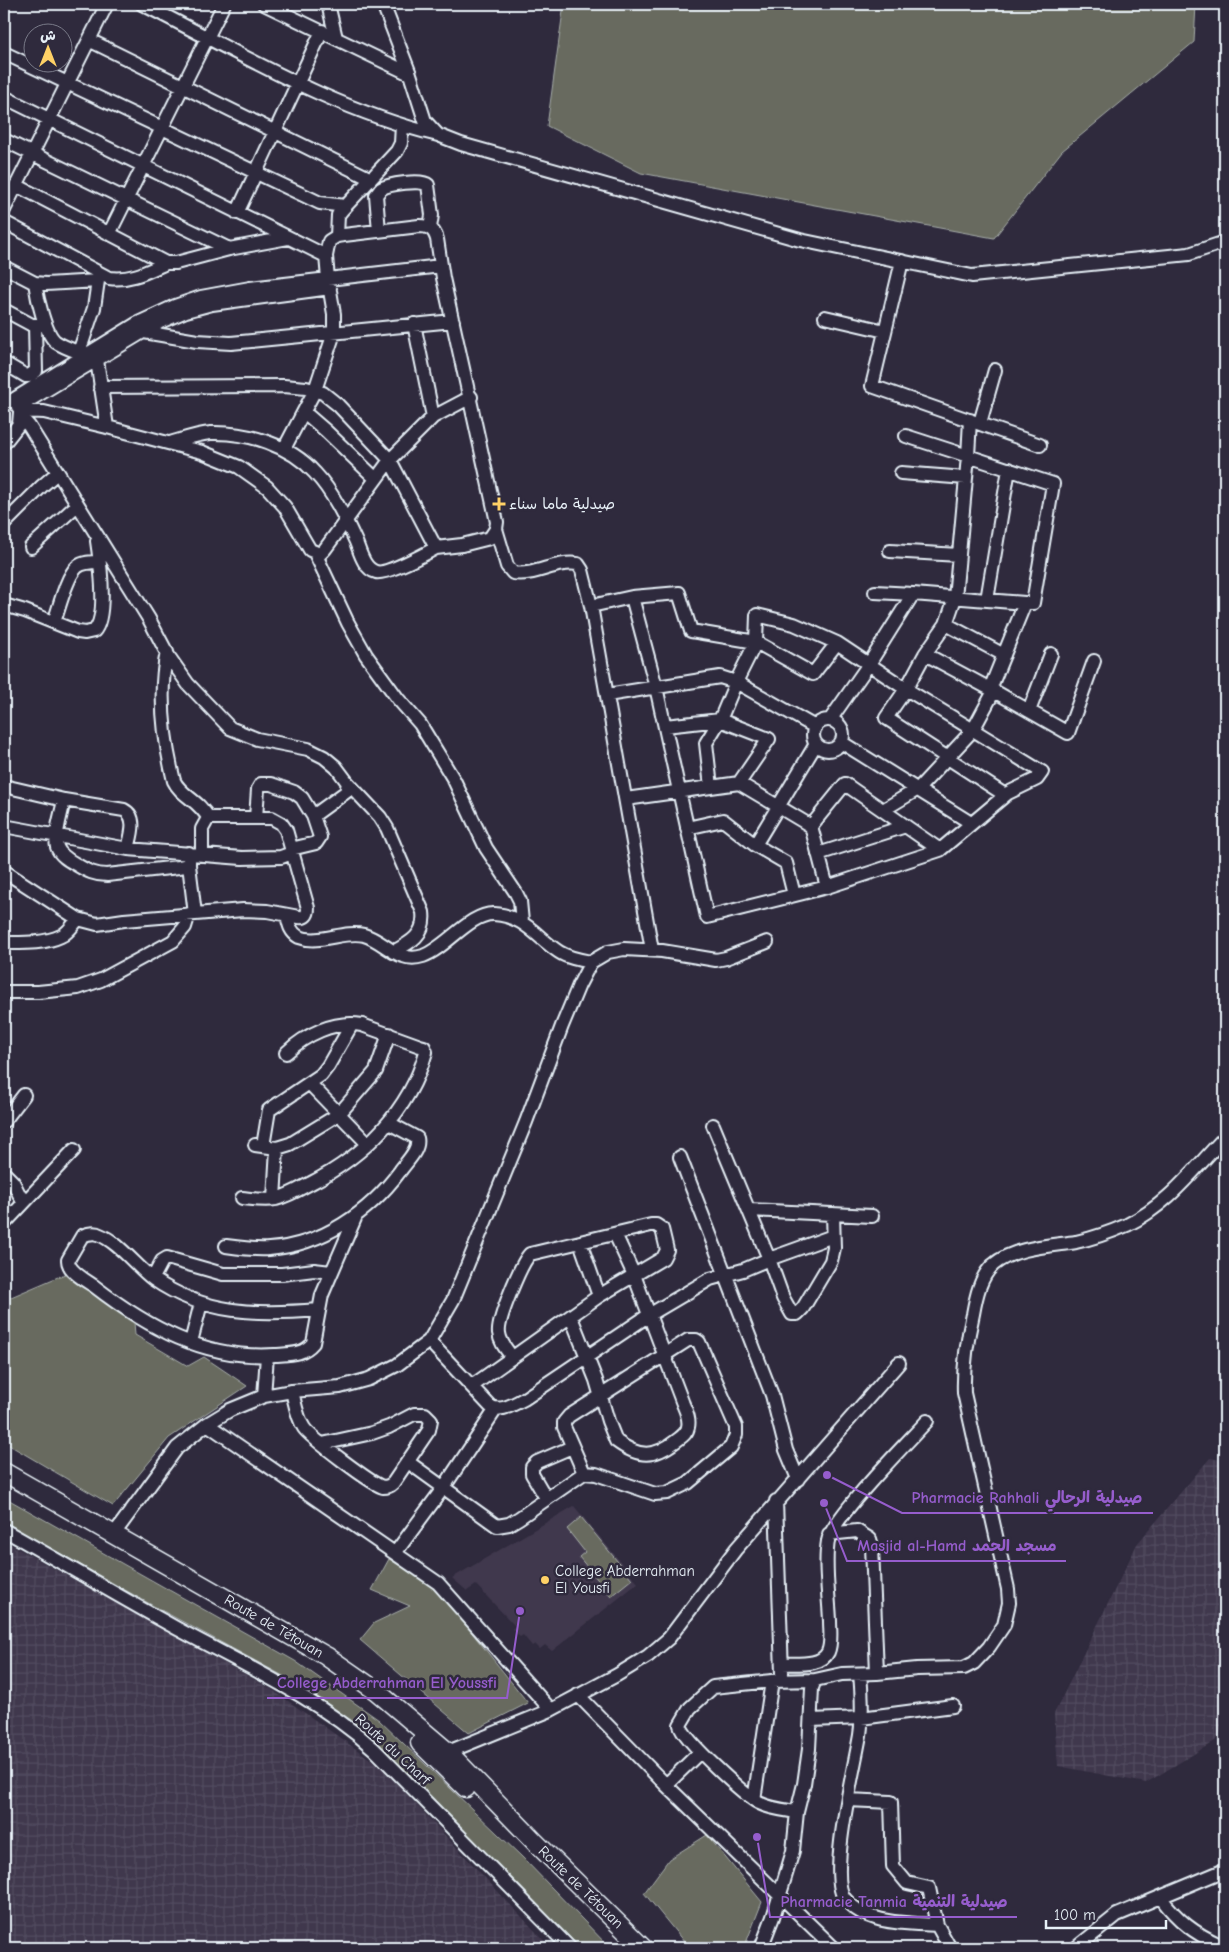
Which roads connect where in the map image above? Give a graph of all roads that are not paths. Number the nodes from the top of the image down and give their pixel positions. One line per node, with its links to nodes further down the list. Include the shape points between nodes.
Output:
1 (107, 4): 10 (street)
2 (142, 4): 8 (street)
3 (224, 4): 8 (street)
4 (264, 4): 7 (street)
5 (328, 4): 9 (street)
6 (383, 4): 12 (street)
7 (322, 31): 9 (street); 13 (street)
8 (208, 37): 13 (street); 15 (street)
9 (336, 38): 12 (street)
10 (89, 40): 14 (street); 15 (street)
11 (4, 53): 14 (street)
12 (410, 74): 21 (street, via 427,124)
13 (298, 82): 18 (street); 20 (street)
14 (67, 83): 17 (street); 19 (street)
15 (183, 86): 19 (street); 20 (street)
16 (4, 98): 17 (street)
17 (48, 120): 23 (street); 24 (street)
18 (402, 125): 21 (street); 26 (street, via 397,151)
19 (162, 127): 24 (street); 25 (street)
20 (275, 130): 25 (street); 26 (street)
21 (438, 135): 41 (street, via 800,240)
22 (4, 140): 23 (street)
23 (32, 154): 27 (street); 28 (street)
24 (143, 167): 28 (street); 31 (street)
25 (256, 171): 29 (street, via 320,203); 31 (street)
26 (371, 179): 29 (street)
27 (16, 185): 30 (street); 35 (street)
28 (126, 199): 35 (street); 39 (street)
29 (345, 206): 36 (street, via 338,215)
30 (4, 210)
31 (237, 213): 37 (street)
32 (4, 222): 45 (street)
33 (430, 228): 34 (street, via 419,226); 34 (street, via 432,215 428,185 421,181 381,189 376,195); 43 (street, via 436,233)
34 (379, 231): 36 (street)
35 (109, 234): 42 (street)
36 (337, 236): 40 (street, via 329,242)
37 (288, 238): 39 (street); 40 (street)
38 (1225, 242): 41 (street, via 1188,254 972,276)
39 (229, 249): 42 (street)
40 (326, 256): 47 (street)
41 (902, 261): 53 (street)
42 (166, 263): 45 (street, via 127,278)
43 (441, 266): 47 (street); 50 (street)
44 (4, 267): 46 (street)
45 (99, 277): 46 (street); 56 (street, via 90,322)
46 (34, 283): 52 (street)
47 (329, 284): 54 (street, via 212,304 171,317); 55 (street); 56 (street, via 226,291 201,297 136,324)
48 (4, 310): 52 (street)
49 (825, 317): 53 (street)
50 (454, 320): 51 (street); 61 (street)
51 (414, 324): 55 (street); 64 (street)
52 (40, 325): 56 (street, via 56,342); 57 (street, via 36,371 26,376)
53 (885, 331): 65 (street, via 872,386)
54 (144, 332): 55 (street, via 231,343); 56 (street)
55 (334, 333): 60 (street)
56 (89, 354): 59 (street); 62 (street)
57 (4, 363)
58 (994, 370): 65 (street)
59 (100, 387): 60 (street, via 284,386); 66 (street)
60 (315, 390): 63 (street); 73 (street, via 338,405)
61 (471, 397): 64 (street); 82 (street)
62 (15, 407): 66 (street); 68 (street, via 16,430); 75 (street)
63 (304, 412): 71 (street); 78 (street)
64 (433, 417): 73 (street)
65 (975, 422): 70 (street); 72 (street)
66 (107, 427): 69 (street)
67 (906, 436): 72 (street)
68 (4, 443)
69 (169, 443): 71 (street, via 210,433 226,433 268,441); 87 (street, via 223,460 254,477 285,507 310,550)
70 (1040, 445)
71 (284, 450): 80 (street, via 316,473)
72 (968, 456): 74 (street); 77 (street)
73 (390, 460): 78 (street); 85 (street)
74 (1009, 469): 94 (street); 95 (street, via 1053,484 1033,603)
75 (57, 473): 79 (street); 81 (street)
76 (901, 473): 77 (street)
77 (966, 478): 88 (street)
78 (376, 480): 80 (street)
79 (77, 505): 83 (street); 84 (street)
80 (346, 521): 85 (street, via 367,567 375,572 390,570); 87 (street, via 323,552)
81 (4, 524)
82 (496, 529): 85 (street, via 485,540); 97 (street, via 507,566 513,573 522,574 570,562 578,564)
83 (96, 536): 89 (street); 102 (street)
84 (30, 547)
85 (436, 548)
86 (890, 551): 88 (street)
87 (315, 553): 154 (street, via 366,655 420,724 448,769 486,848 520,901)
88 (959, 555): 93 (street)
89 (99, 562): 98 (street, via 84,563 75,569); 98 (street, via 101,610 97,628 85,633)
90 (876, 592): 91 (street)
91 (914, 594): 93 (street); 107 (street)
92 (632, 597): 97 (street); 100 (street, via 678,593 691,631); 109 (street)
93 (955, 598): 94 (street); 99 (street)
94 (987, 600): 95 (street)
95 (1025, 603): 105 (street)
96 (4, 605): 98 (street)
97 (591, 606): 112 (street)
98 (54, 622)
99 (946, 624): 103 (street); 105 (street)
100 (756, 642): 101 (street, via 813,674); 101 (street, via 757,615 794,624); 108 (street)
101 (837, 643): 107 (street)
102 (167, 652): 122 (street, via 188,684 230,728 257,739 308,749 336,767); 135 (street, via 163,692 165,732 174,781 176,787 204,810)
103 (925, 654): 110 (street); 111 (street)
104 (1051, 654): 113 (street)
105 (1004, 655): 111 (street)
106 (1094, 661): 113 (street, via 1068,733)
107 (869, 664): 110 (street); 115 (street)
108 (736, 682): 109 (street, via 720,676); 114 (street); 117 (street)
109 (656, 687): 112 (street); 116 (street)
110 (906, 689): 118 (street); 121 (street, via 886,718)
111 (992, 690): 113 (street); 118 (street)
112 (607, 695): 129 (street)
113 (1029, 711)
114 (720, 720): 116 (street); 123 (street, via 769,740); 125 (street, via 706,743)
115 (830, 720): 117 (street); 119 (street, via 841,728)
116 (665, 726): 127 (street)
117 (815, 727): 120 (street)
118 (973, 730): 121 (street); 128 (street, via 1042,772 1037,779)
119 (841, 742): 120 (street, via 829,750); 126 (street)
120 (816, 744): 131 (street)
121 (948, 757): 126 (street); 128 (street)
122 (348, 783): 133 (street, via 346,792); 158 (street, via 387,828 423,912 418,936)
123 (740, 783): 125 (street); 131 (street)
124 (4, 786): 130 (street)
125 (711, 787): 127 (street)
126 (918, 789): 132 (street); 136 (street)
127 (679, 792): 129 (street); 140 (street)
128 (1006, 795): 136 (street)
129 (626, 799): 157 (street)
130 (64, 800): 141 (street); 143 (street, via 129,812 133,826)
131 (779, 807): 138 (street); 142 (street)
132 (883, 810): 138 (street, via 845,784); 139 (street)
133 (313, 816): 134 (street, via 298,795 264,783 259,784); 145 (street, via 320,840)
134 (256, 818): 135 (street); 145 (street, via 272,818 281,823)
135 (209, 819): 147 (street, via 204,824)
136 (971, 823): 144 (street)
137 (4, 826): 141 (street)
138 (811, 826): 146 (street)
139 (906, 826): 144 (street); 146 (street)
140 (687, 828): 142 (street, via 723,820); 150 (street, via 707,917)
141 (57, 836): 143 (street); 147 (street, via 57,846 65,857 98,875 129,874)
142 (754, 845): 150 (street, via 786,862)
143 (128, 849): 147 (street)
144 (940, 850): 149 (street)
145 (291, 851): 147 (street, via 281,857); 152 (street, via 308,912 303,918)
146 (818, 854): 149 (street)
147 (193, 857): 151 (street)
148 (4, 871): 153 (street)
149 (827, 887): 150 (street)
150 (794, 896)
151 (192, 914): 152 (street, via 243,910); 153 (street, via 97,924); 160 (street, via 185,928 173,940 101,980 64,990)
152 (287, 915): 158 (street, via 290,928 301,937 358,934)
153 (78, 919): 156 (street, via 62,936 50,940)
154 (522, 922): 158 (street, via 488,914 423,956 405,957); 159 (street, via 559,952)
155 (767, 942): 157 (street, via 716,960)
156 (4, 943)
157 (652, 950): 159 (street, via 608,952)
158 (394, 952)
159 (591, 962): 198 (street, via 562,1026 454,1300)
160 (4, 992)
161 (352, 1024): 162 (street); 163 (street, via 307,1036); 164 (street, via 328,1066)
162 (389, 1034): 166 (street, via 376,1072); 168 (street, via 424,1047 426,1052 416,1082)
163 (286, 1053)
164 (310, 1084): 166 (street); 172 (street, via 269,1110 259,1146)
165 (24, 1095): 167 (street)
166 (339, 1114): 171 (street); 172 (street, via 290,1144)
167 (4, 1121)
168 (388, 1123): 171 (street); 181 (street, via 414,1135 417,1146 397,1174)
169 (714, 1125): 179 (street)
170 (1225, 1137): 227 (street, via 1181,1186 1129,1224 1094,1237 1020,1252 1003,1258 987,1273 977,1293 968,1334 964,1393 1004,1569 1008,1616 989,1647 974,1663 964,1668)
171 (368, 1144): 177 (street, via 326,1176)
172 (277, 1148): 177 (street)
173 (74, 1150): 178 (street)
174 (680, 1158): 191 (street)
175 (4, 1173): 178 (street)
176 (242, 1198): 177 (street)
177 (274, 1199)
178 (23, 1202): 183 (street)
179 (749, 1210): 180 (street); 188 (street)
180 (833, 1214): 182 (street); 185 (street)
181 (356, 1216): 187 (street, via 333,1231 290,1246 267,1249); 189 (street)
182 (872, 1216)
183 (4, 1224)
184 (615, 1234): 186 (street); 190 (street); 190 (street, via 651,1225 662,1229 666,1255)
185 (834, 1236): 188 (street); 188 (street, via 830,1261 808,1302 796,1314 788,1309)
186 (580, 1242): 193 (street); 203 (street, via 540,1250 526,1258 498,1331 503,1346)
187 (226, 1246)
188 (769, 1259): 191 (street)
189 (331, 1272): 192 (street, via 223,1274 167,1258); 195 (street)
190 (634, 1275): 193 (street); 196 (street)
191 (725, 1276): 196 (street, via 710,1279); 217 (street, via 772,1395 786,1450)
192 (153, 1278): 194 (street); 199 (street, via 98,1234 82,1236 68,1260 68,1266 74,1271 136,1316)
193 (599, 1296): 197 (street)
194 (201, 1302): 195 (street, via 248,1313); 199 (street)
195 (318, 1310): 201 (street, via 316,1332 309,1349)
196 (649, 1315): 200 (street); 202 (street)
197 (571, 1317): 202 (street); 203 (street)
198 (429, 1341): 205 (street); 206 (street, via 397,1365 369,1379)
199 (190, 1342): 201 (street, via 229,1353)
200 (664, 1355): 208 (street); 208 (street, via 689,1425 686,1433 670,1446 648,1454 616,1441); 216 (street, via 688,1340 699,1342 736,1427 731,1447 688,1483 668,1493 655,1494)
201 (267, 1356): 207 (street)
202 (586, 1356): 208 (street); 209 (street, via 524,1398)
203 (512, 1357): 205 (street)
204 (899, 1362): 217 (street)
205 (472, 1386): 209 (street)
206 (292, 1391): 207 (street); 212 (street, via 305,1430)
207 (264, 1396): 211 (street)
208 (601, 1396): 213 (street, via 566,1419 564,1427)
209 (496, 1409): 219 (street)
210 (927, 1421): 224 (street)
211 (207, 1424): 223 (street, via 177,1448); 225 (street)
212 (322, 1444): 214 (street, via 381,1486 394,1483); 214 (street, via 372,1433 414,1414 425,1414 431,1425)
213 (572, 1447): 216 (street); 220 (street, via 532,1467 532,1474)
214 (408, 1462): 219 (street)
215 (4, 1472): 223 (highway, Route de Tétouan)
216 (584, 1473): 220 (street)
217 (798, 1479): 221 (street)
218 (4, 1486): 250 (highway, Route de Tétouan, via 269,1635 368,1699 439,1761)
219 (444, 1487): 220 (street, via 497,1526 509,1524); 225 (street)
220 (546, 1498)
221 (776, 1501): 226 (street); 231 (street, via 669,1638 618,1675)
222 (4, 1530): 249 (street, Route du Charf, via 256,1670 343,1724 374,1749)
223 (114, 1534): 236 (highway, Route de Tétouan, via 326,1656 375,1690)
224 (829, 1534): 226 (street, via 828,1652 815,1662); 227 (street, via 857,1531 870,1539)
225 (396, 1552): 233 (street, via 438,1582)
226 (782, 1664): 230 (street)
227 (877, 1673): 228 (street)
228 (860, 1674): 229 (street, via 836,1674); 234 (street)
229 (815, 1680): 230 (street); 235 (street)
230 (777, 1681): 237 (street, via 713,1686 690,1708 680,1725 681,1731); 239 (street)
231 (578, 1695): 233 (street); 238 (street)
232 (953, 1706): 234 (street)
233 (551, 1710): 236 (street)
234 (862, 1718): 235 (street); 240 (street)
235 (811, 1720): 241 (street, via 804,1784)
236 (448, 1752): 251 (highway, Route de Tétouan)
237 (700, 1752): 238 (street); 239 (street)
238 (666, 1785): 243 (street)
239 (754, 1800): 241 (street, via 775,1809)
240 (848, 1800): 245 (street, via 891,1802 893,1866 907,1882 929,1888); 245 (street, via 839,1859 838,1879 843,1898 880,1920)
241 (797, 1812): 243 (street, via 793,1851)
242 (1225, 1870): 244 (street)
243 (780, 1896): 247 (street); 252 (street)
244 (1161, 1898): 246 (street, via 1181,1922); 253 (street, via 1117,1916)
245 (937, 1925): 248 (street)
246 (1220, 1945)
247 (765, 1947)
248 (946, 1947)
249 (570, 1948)
250 (627, 1948)
251 (642, 1948)
252 (834, 1948)
253 (1076, 1948)

